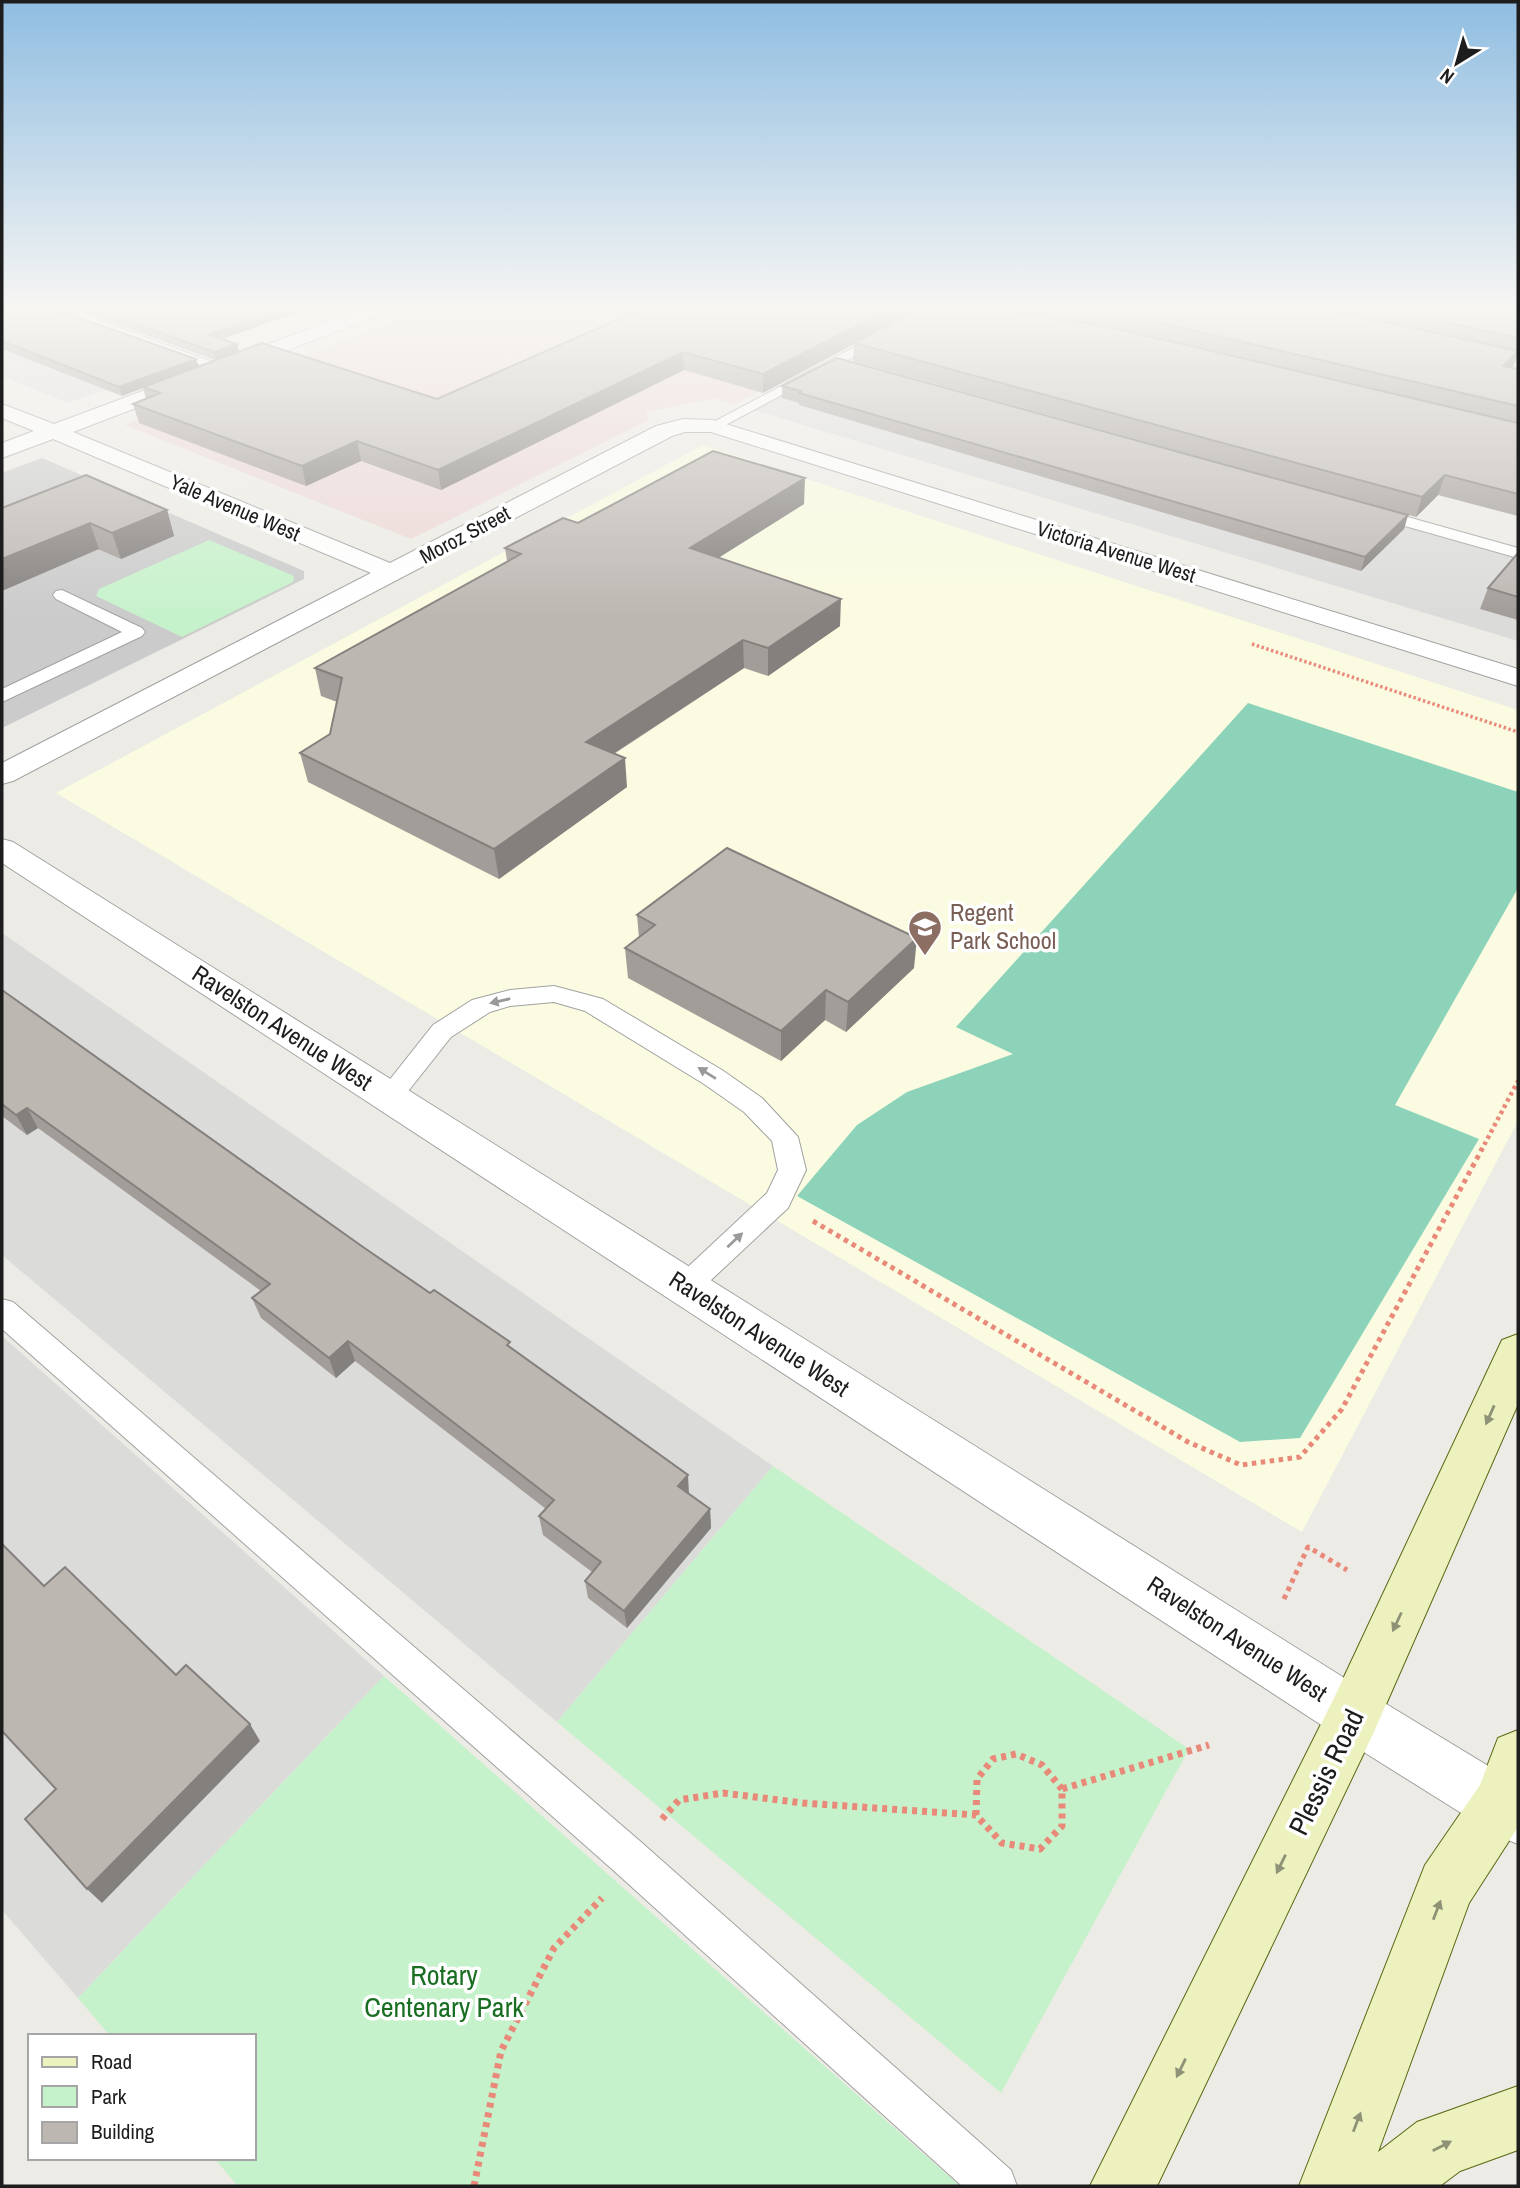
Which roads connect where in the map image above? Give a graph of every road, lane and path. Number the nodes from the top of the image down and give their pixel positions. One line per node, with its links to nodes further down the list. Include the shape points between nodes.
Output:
1 (9, 413): 5 (street, Yale Avenue West)
2 (102, 413): 5 (street)
3 (738, 413): 4 (lane, Moroz Street)
4 (713, 426): 9 (street, Moroz Street, via 683,425 664,431); 12 (street, Victoria Avenue West)
5 (52, 432): 6 (street); 9 (street, Yale Avenue West)
6 (2, 451)
7 (1357, 509): 8 (lane)
8 (1518, 553)
9 (392, 573): 15 (street, Moroz Street)
10 (62, 595): 13 (lane, via 136,632)
11 (1252, 644): 14 (path)
12 (1518, 678)
13 (2, 696)
14 (1518, 732)
15 (2, 775)
16 (2, 849): 18 (street, Ravelston Avenue West)
17 (1518, 1082): 19 (path, via 1342,1409 1300,1457 1241,1465 1188,1442)
18 (389, 1097): 19 (lane, one-way to 18, via 792,1170 785,1137 753,1105 594,1005 554,994 481,1006 442,1031); 20 (street, Ravelston Avenue West)
19 (778, 1200): 20 (lane, one-way to 19)
20 (685, 1287): 25 (street, Ravelston Avenue West)
21 (2, 1311): 30 (lane)
22 (1518, 1353): 25 (main road, Plessis Road, one-way to 25)
23 (1347, 1570): 24 (path, via 1308,1548)
24 (1284, 1599)
25 (1354, 1715): 28 (street, Ravelston Avenue West); 34 (main road, Plessis Road, one-way to 34)
26 (1209, 1745): 27 (path)
27 (1062, 1789): 29 (path, via 1042,1765 1016,1754 993,1759 977,1779); 29 (path, via 1062,1826 1040,1849 1002,1843)
28 (1513, 1792): 35 (main road, one-way to 28, via 1446,1886)
29 (976, 1815): 30 (path, via 723,1793 679,1800)
30 (628, 1856): 32 (path, via 607,1892 554,1948 501,2051); 33 (lane)
31 (1518, 2118): 36 (main road, one-way to 31, via 1440,2145)
32 (474, 2186)
33 (995, 2186)
34 (1123, 2186)
35 (1332, 2186)
36 (1387, 2186)

